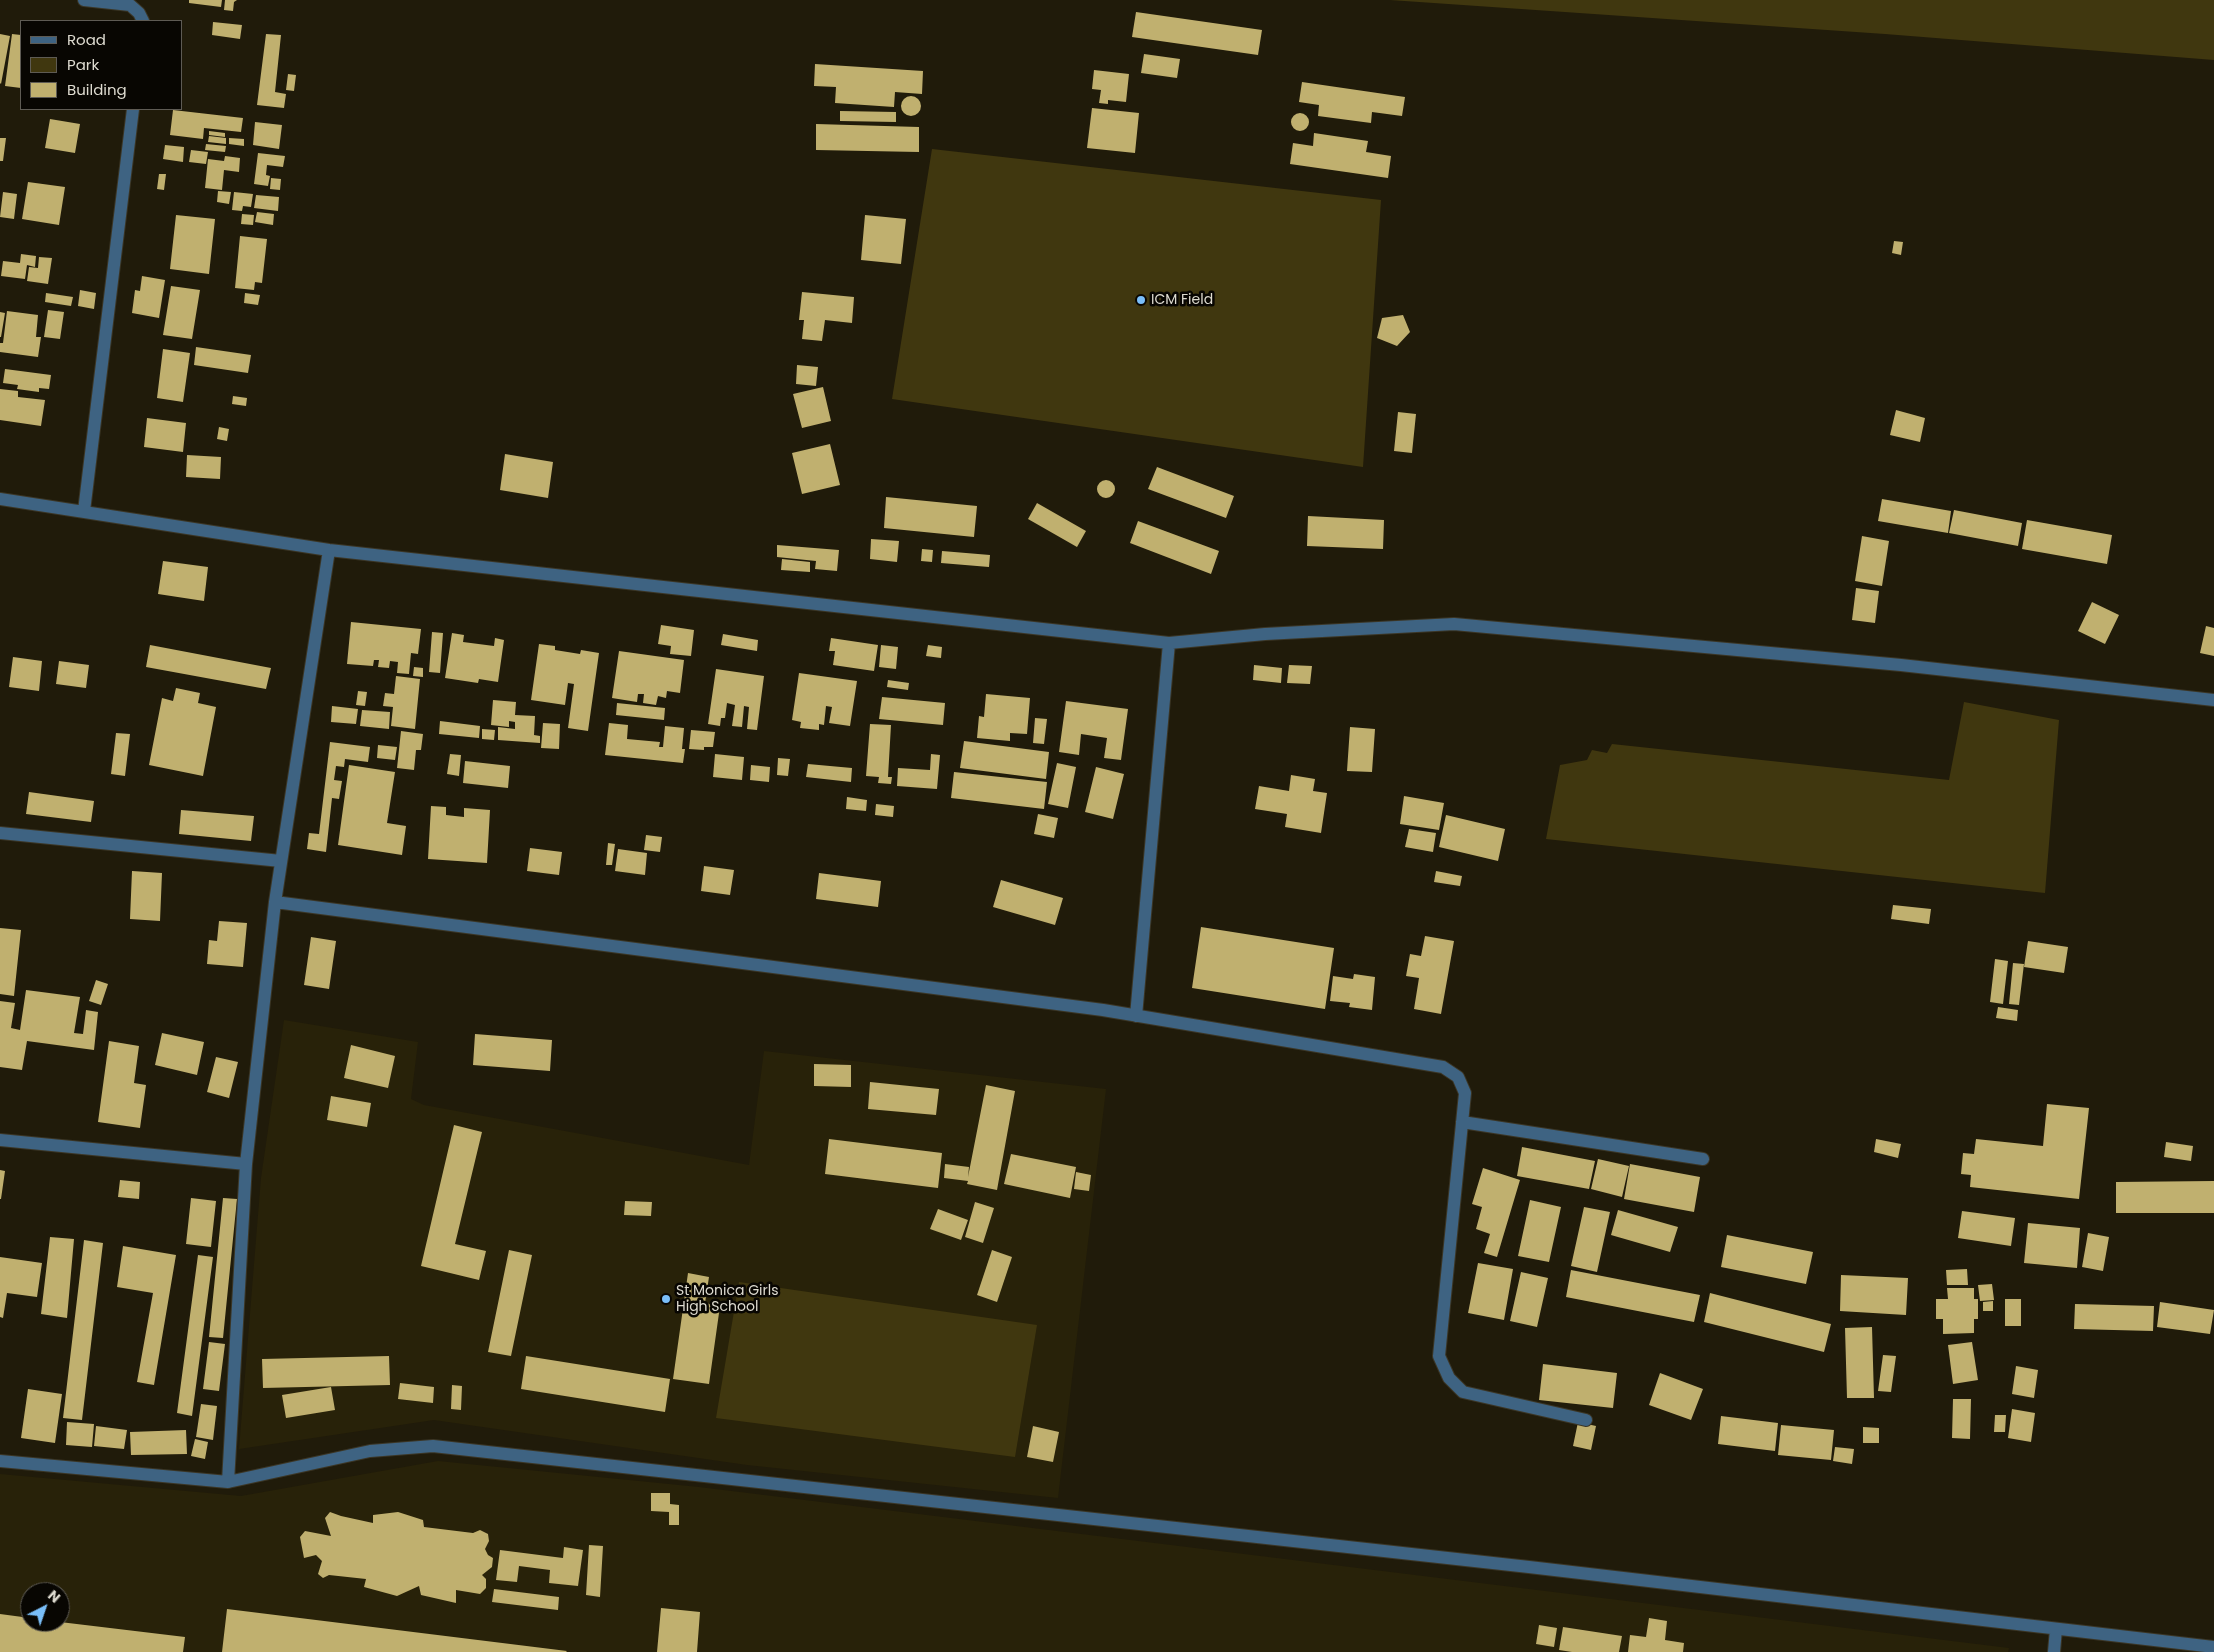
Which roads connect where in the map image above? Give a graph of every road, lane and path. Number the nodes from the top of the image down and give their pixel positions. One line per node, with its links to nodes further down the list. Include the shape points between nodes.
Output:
1 (84, 0): 2 (street, via 130,5)
2 (142, 20)
3 (133, 110): 5 (street)
4 (0, 499): 5 (street)
5 (84, 511): 6 (street)
6 (330, 550): 7 (street); 10 (street)
7 (1169, 643): 8 (street, via 1265,634 1454,624 1891,664); 12 (street)
8 (2214, 700)
9 (0, 833): 10 (street)
10 (281, 861): 11 (street)
11 (275, 902): 12 (street); 16 (street)
12 (1136, 1016): 13 (street, via 1444,1067 1458,1077 1465,1093)
13 (1462, 1122): 15 (street); 17 (street, via 1439,1356 1448,1378 1463,1392)
14 (0, 1140): 16 (street)
15 (1703, 1160)
16 (246, 1164): 19 (street)
17 (1586, 1420)
18 (0, 1461): 19 (street)
19 (228, 1482): 20 (street, via 370,1451 432,1446)
20 (2056, 1629): 21 (street); 22 (street)
21 (2214, 1647)
22 (2054, 1652)

